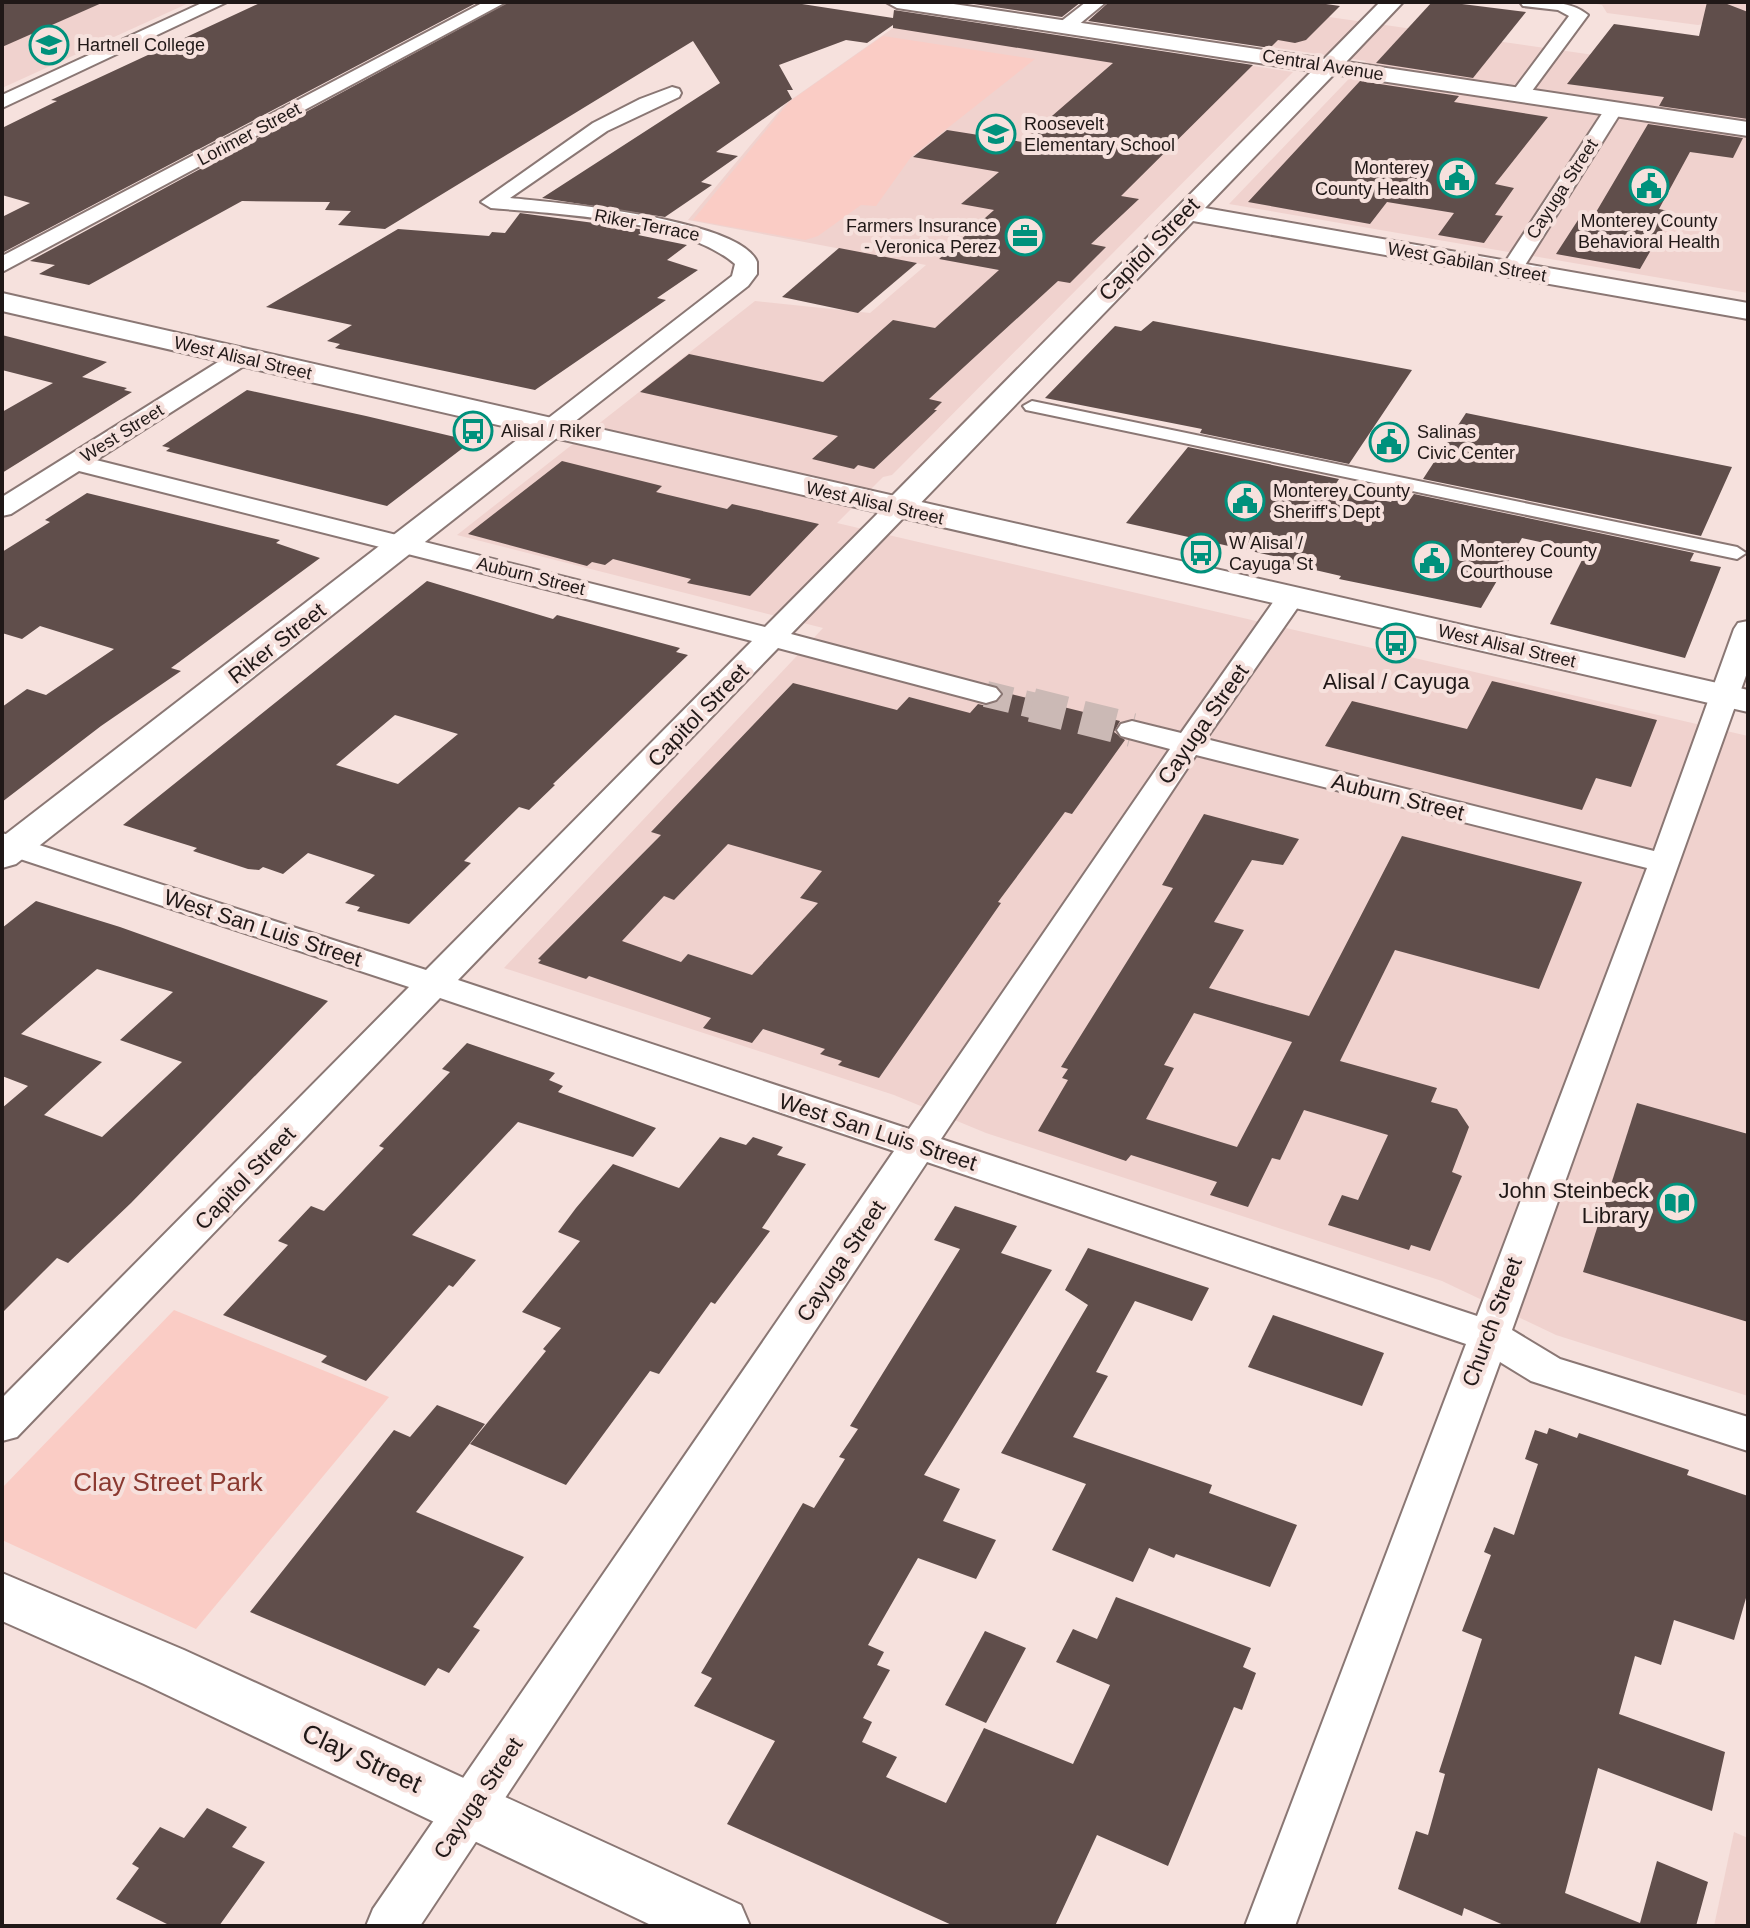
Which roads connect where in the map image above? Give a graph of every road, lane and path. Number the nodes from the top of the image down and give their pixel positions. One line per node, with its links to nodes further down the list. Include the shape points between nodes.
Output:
1 (218, 2): 11 (street)
2 (497, 2): 15 (street, Lorimer Street)
3 (897, 2): 7 (street, Central Avenue)
4 (1097, 2): 7 (street)
5 (1392, 2): 8 (street, Capitol Street)
6 (1529, 2): 10 (street, via 1579,15)
7 (1065, 27): 8 (street, Central Avenue)
8 (1330, 66): 10 (street, Central Avenue); 14 (street, Capitol Street)
9 (672, 93): 21 (street, Riker Terrace, via 634,107 577,141 491,202 687,231 731,247 746,262 740,281)
10 (1519, 95): 12 (street, Central Avenue)
11 (2, 102)
12 (1614, 109): 13 (street, Central Avenue); 16 (street, Cayuga Street)
13 (1748, 129)
14 (1185, 212): 16 (street, West Gabilan Street); 24 (street, Capitol Street)
15 (2, 265)
16 (1511, 270): 18 (street, West Gabilan Street)
17 (2, 302): 19 (main road, West Alisal Street)
18 (1748, 311)
19 (242, 357): 21 (main road, West Alisal Street); 22 (street, West Street)
20 (1032, 406): 26 (street)
21 (551, 428): 24 (main road, West Alisal Street); 25 (street, Riker Street)
22 (75, 462): 23 (street, West Street); 25 (street, Auburn Street)
23 (2, 508)
24 (898, 508): 27 (main road, West Alisal Street); 29 (street, Capitol Street)
25 (405, 544): 29 (street, Auburn Street); 34 (street, Riker Street)
26 (1737, 553)
27 (1291, 597): 31 (main road, West Alisal Street); 33 (street, Cayuga Street)
28 (1748, 629): 31 (street, Church Street)
29 (773, 637): 30 (street, Auburn Street); 36 (street, Capitol Street)
30 (986, 694)
31 (1736, 698): 35 (street, Church Street)
32 (1132, 730): 33 (street, Auburn Street)
33 (1188, 744): 35 (street, Auburn Street); 37 (street, Cayuga Street)
34 (6, 849): 36 (street, West San Luis Street)
35 (1664, 863): 38 (street, Church Street)
36 (435, 984): 37 (street, West San Luis Street); 39 (street, Capitol Street)
37 (919, 1145): 38 (street, West San Luis Street); 42 (street, Cayuga Street)
38 (1487, 1335): 40 (street, West San Luis Street, via 1546,1370); 45 (street, Church Street)
39 (2, 1425)
40 (1748, 1434)
41 (2, 1596): 42 (street, Clay Street)
42 (470, 1808): 43 (street, Cayuga Street); 44 (street, Clay Street)
43 (391, 1926)
44 (719, 1926)
45 (1270, 1926)

